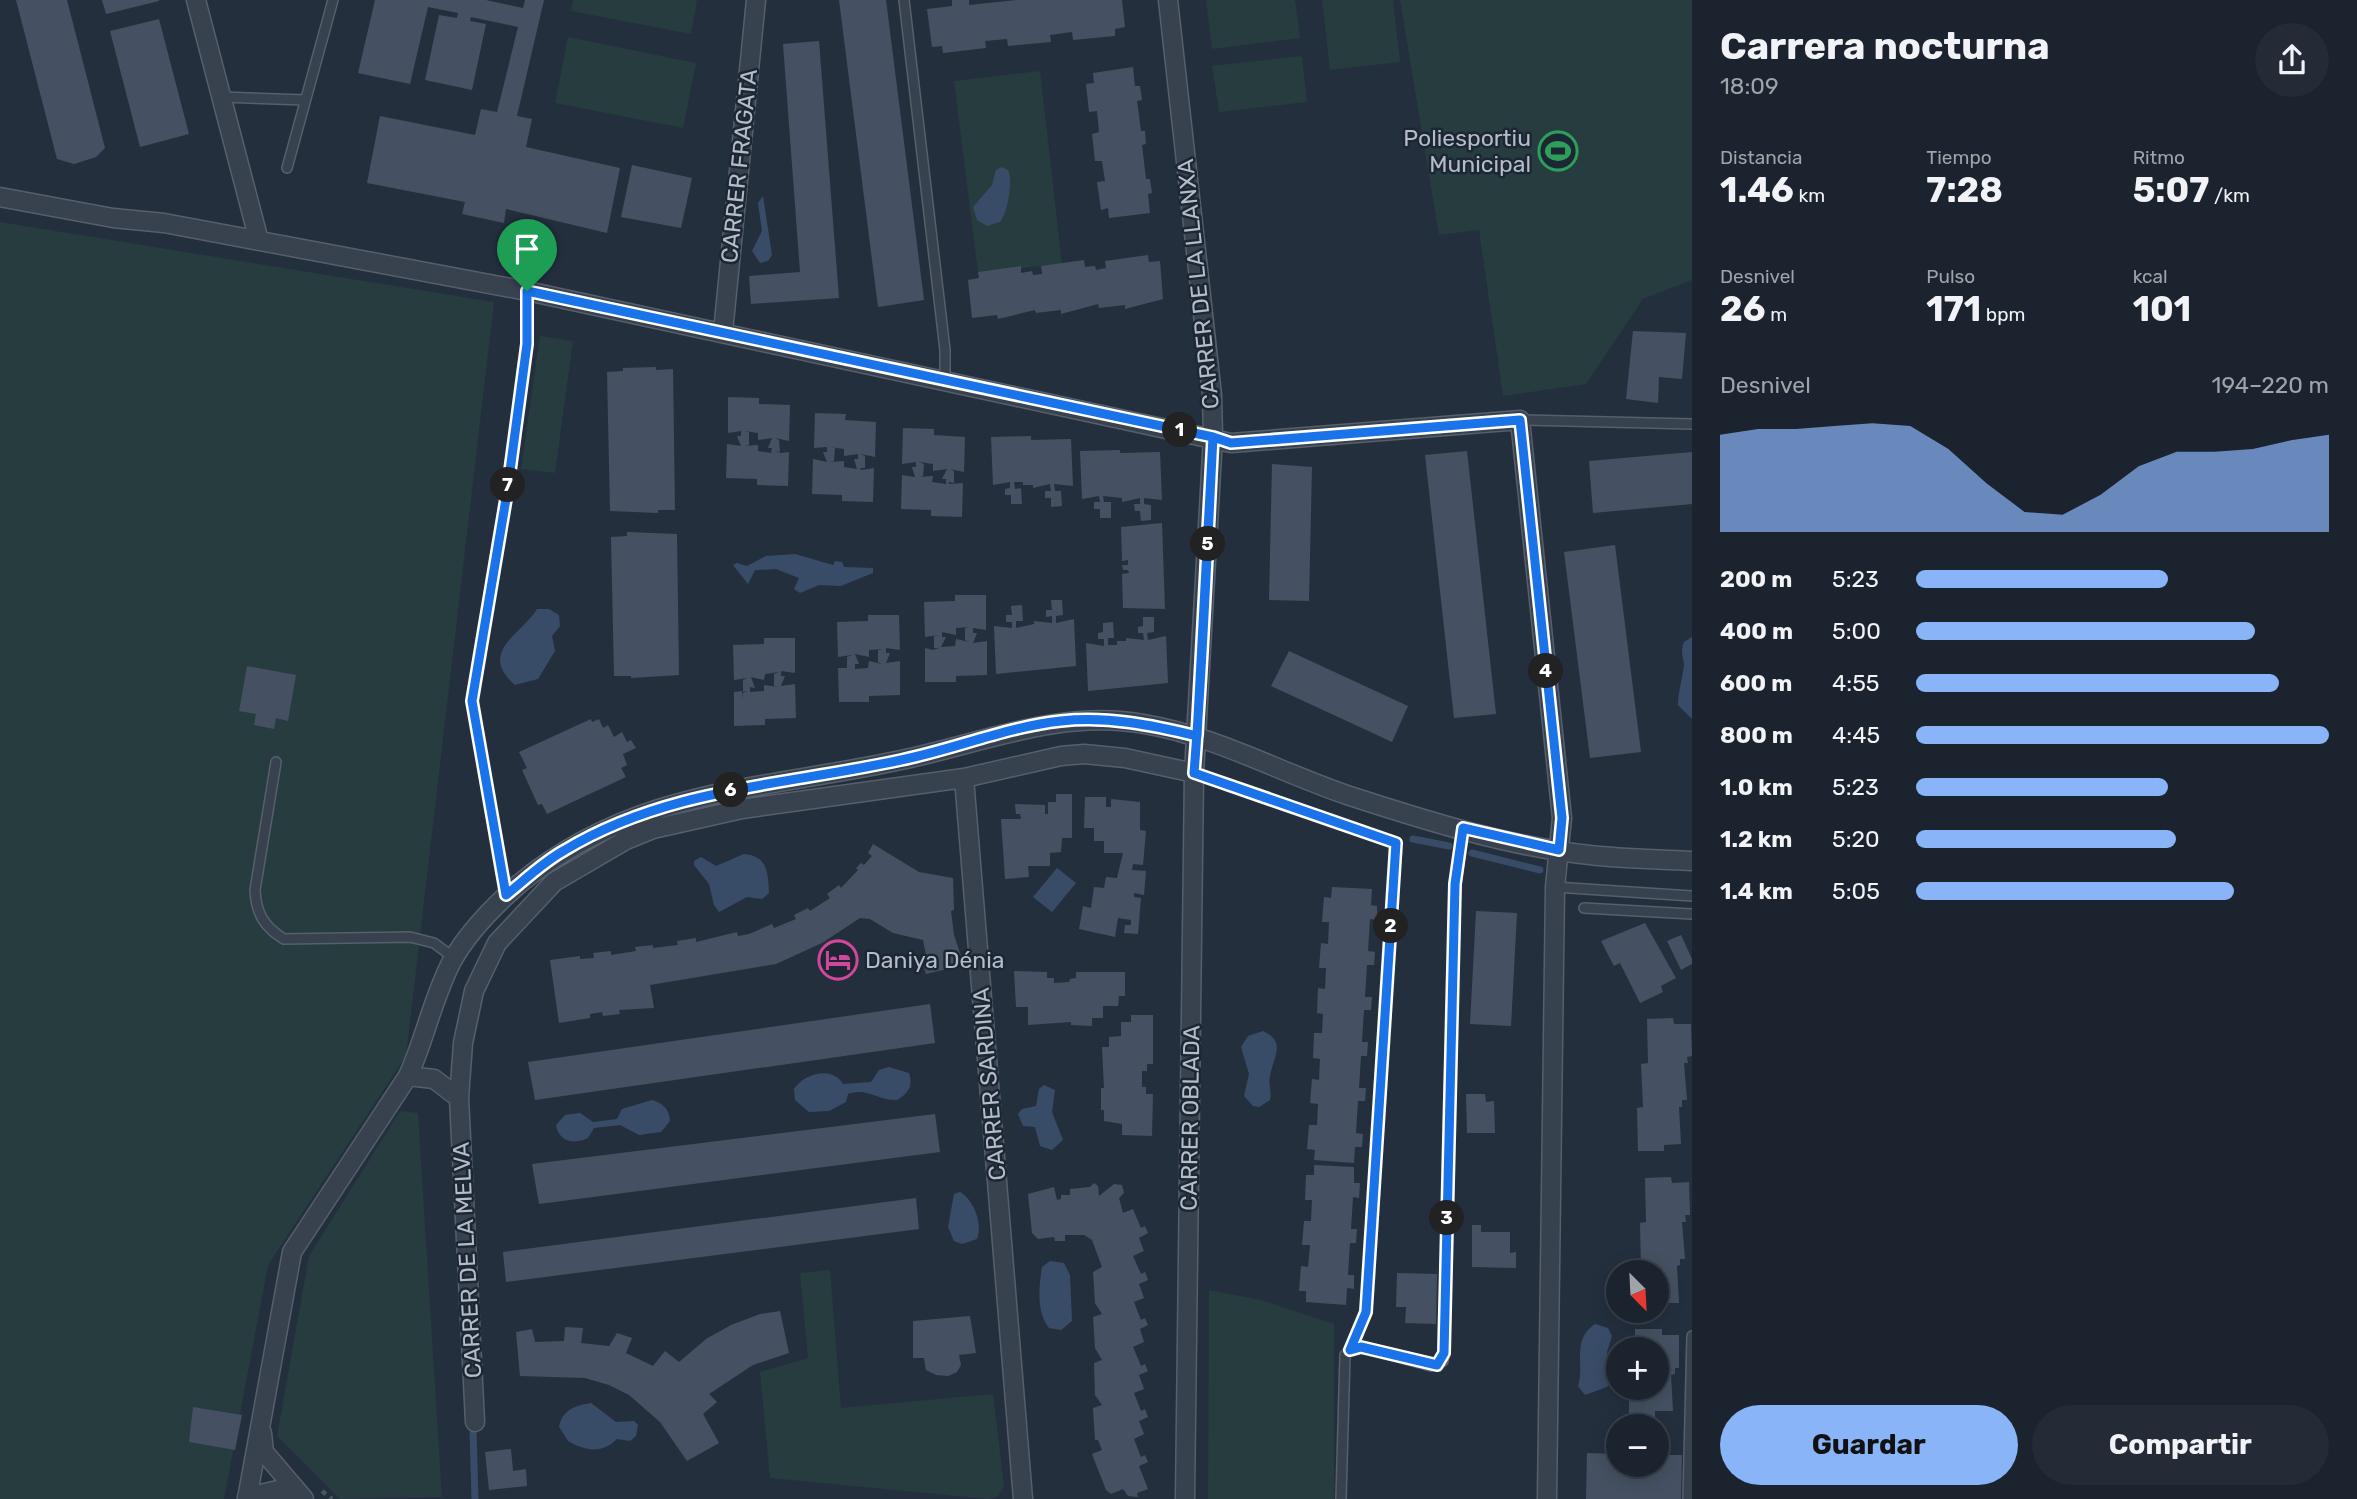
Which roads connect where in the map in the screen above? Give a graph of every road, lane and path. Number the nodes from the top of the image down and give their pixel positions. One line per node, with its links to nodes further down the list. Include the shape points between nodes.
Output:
1 (196, 0): 6 (street)
2 (333, 0): 7 (lane)
3 (756, 0): 12 (street, CARRER FRAGATA)
4 (904, 0): 13 (lane)
5 (1168, 0): 16 (street, CARRER DE LA LLANXA)
6 (222, 97): 7 (lane); 10 (street)
7 (305, 100): 8 (lane)
8 (287, 168)
9 (0, 197): 10 (street)
10 (259, 242): 11 (street)
11 (527, 291): 12 (street); 25 (path, via 527,344 472,701)
12 (723, 332): 13 (street)
13 (945, 380): 16 (street)
14 (1520, 420): 15 (lane); 16 (street, via 1231,443); 22 (street, via 1562,818)
15 (1692, 424)
16 (1213, 437): 17 (street, CARRER DE LA LLANXA)
17 (1197, 736): 19 (street, CARRER OBLADA); 21 (street, via 1341,793); 25 (street, via 1122,720 1059,721 902,760 706,795 604,829 545,862)
18 (276, 762): 29 (lane, via 255,890 256,908 269,930 284,939 410,937 434,943)
19 (1194, 773): 20 (street, via 1084,754 1011,765); 33 (lane, via 1396,843 1366,1312); 41 (street, CARRER OBLADA)
20 (964, 778): 31 (street, CARRER DE LA MELVA, via 694,819 626,840 575,868 536,900 497,943 484,967 463,1042); 40 (street, CARRER SARDINA)
21 (1463, 828): 22 (street); 33 (lane, via 1455,884 1443,1361 1431,1366 1361,1347)
22 (1559, 850): 23 (street); 24 (street)
23 (1692, 861)
24 (1555, 887): 26 (lane); 43 (street)
25 (506, 895): 29 (street)
26 (1692, 896)
27 (1584, 908): 28 (lane)
28 (1692, 914)
29 (454, 958): 30 (street)
30 (408, 1076): 31 (street, via 434,1079); 35 (street, via 292,1252)
31 (459, 1098): 34 (street, CARRER DE LA MELVA)
32 (1692, 1336): 44 (lane)
33 (1350, 1350): 42 (lane, via 1345,1355)
34 (475, 1422)
35 (261, 1423): 37 (street); 38 (street, via 264,1452)
36 (321, 1491): 39 (path)
37 (247, 1498): 38 (street, via 278,1490)
38 (303, 1499)
39 (332, 1499)
40 (1023, 1499)
41 (1185, 1499)
42 (1341, 1499)
43 (1547, 1499)
44 (1688, 1499)

